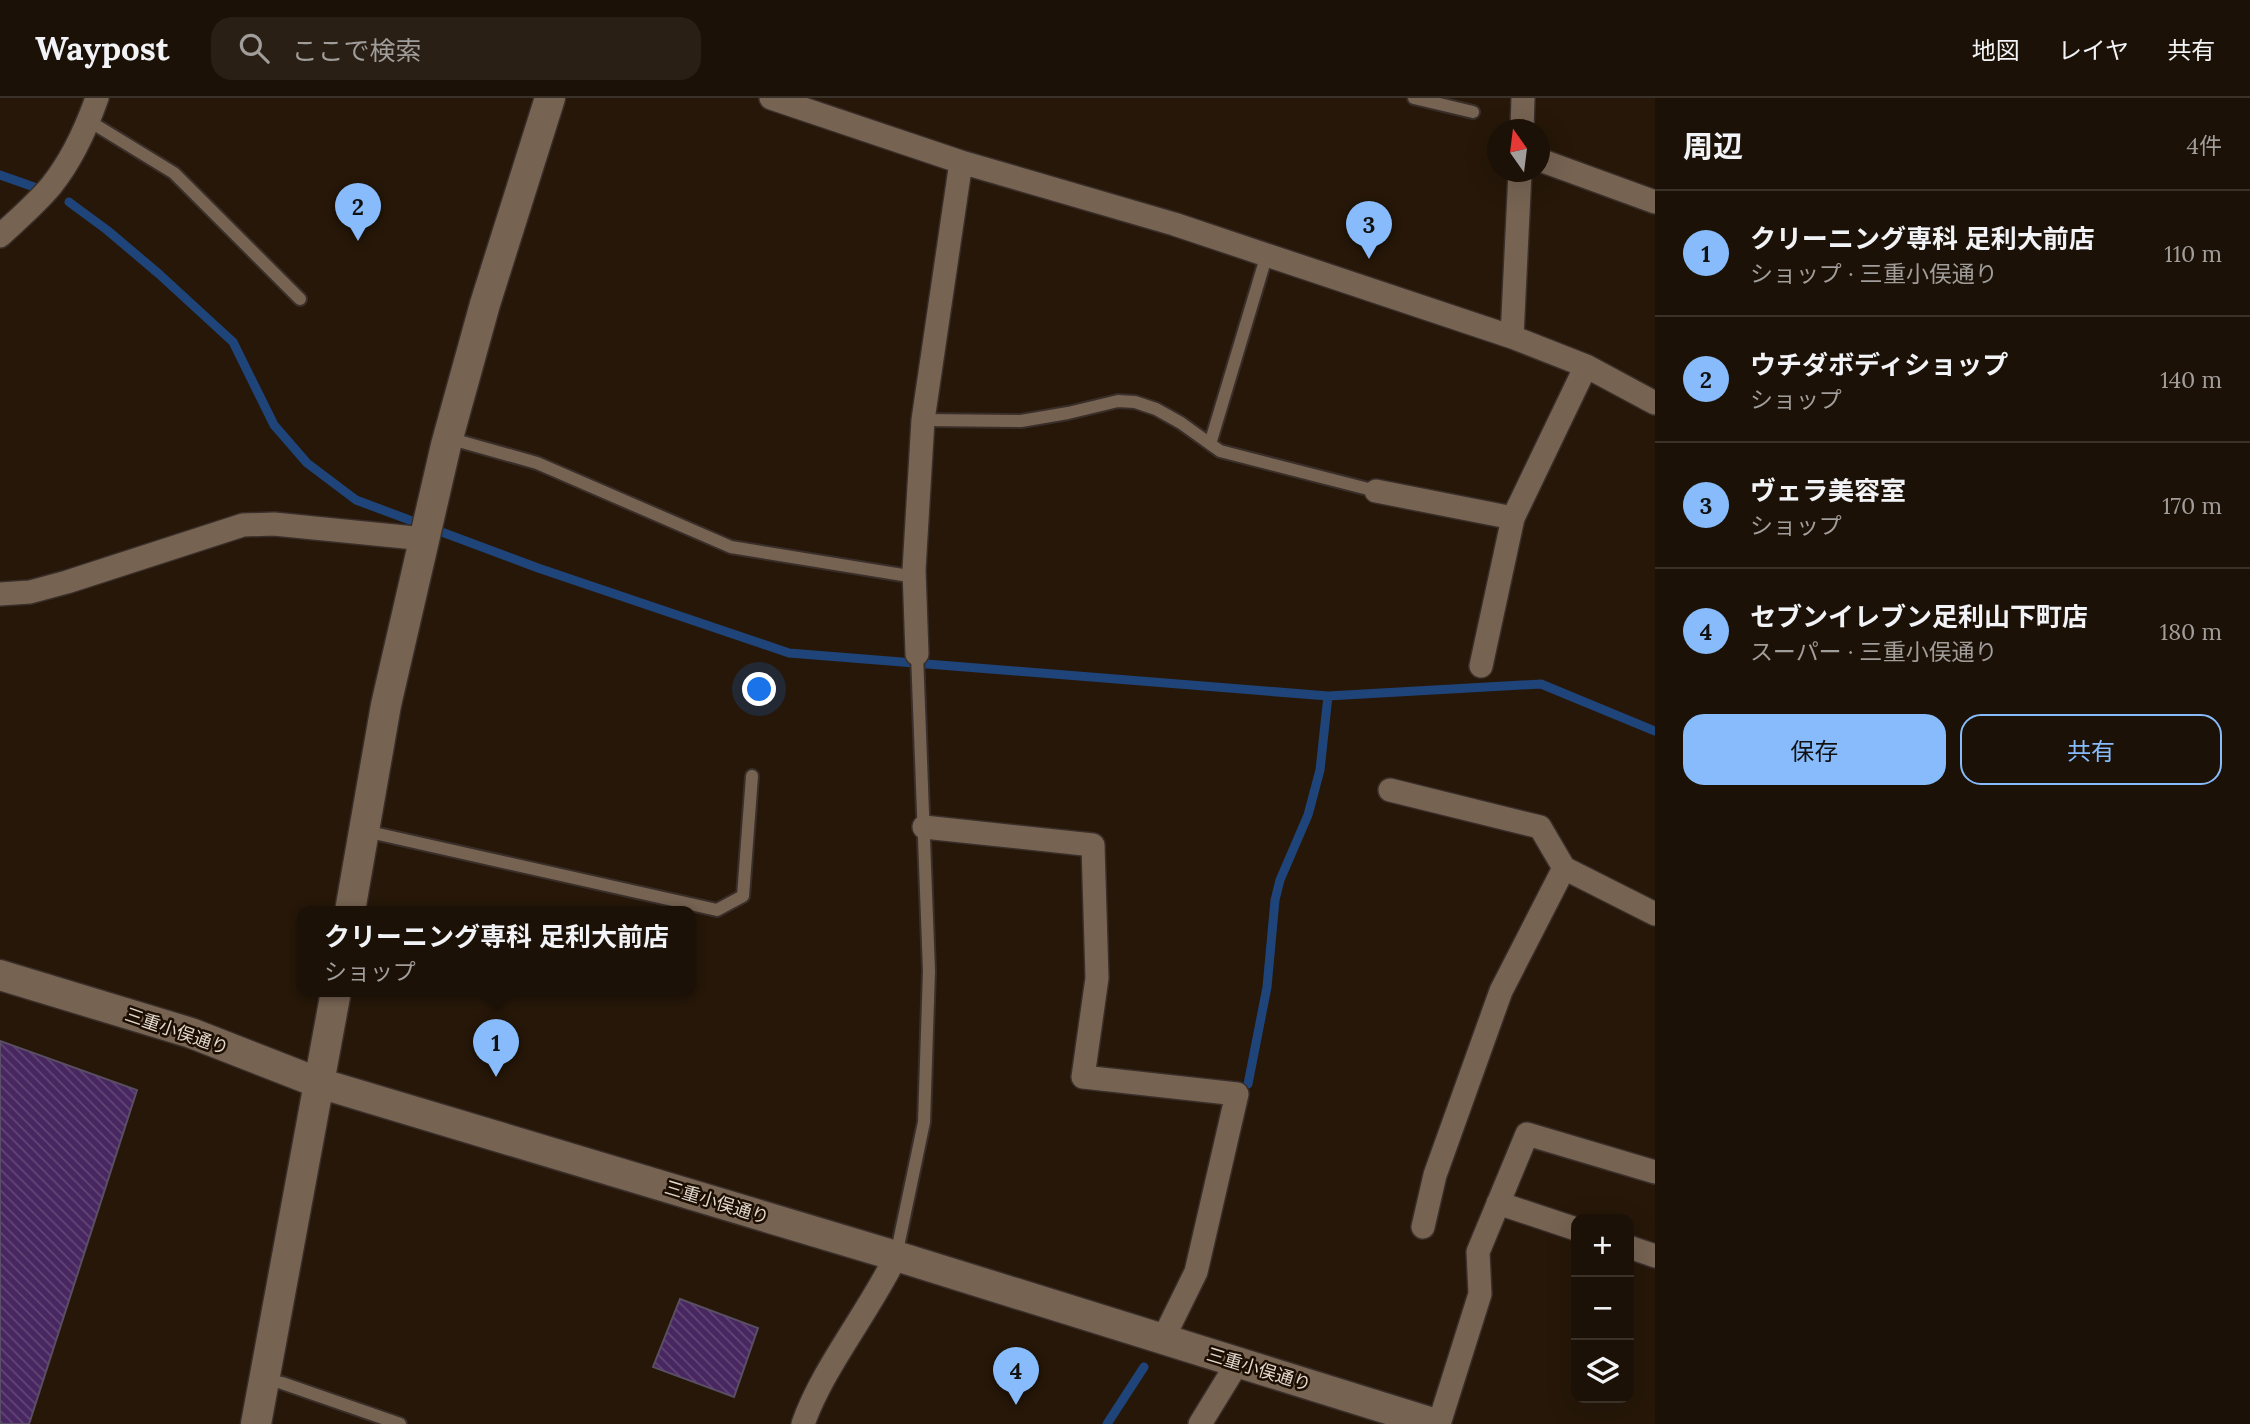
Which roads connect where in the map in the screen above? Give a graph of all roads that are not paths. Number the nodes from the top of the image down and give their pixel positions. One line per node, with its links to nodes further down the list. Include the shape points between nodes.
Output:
1 (97, 98): 8 (street)
2 (550, 98): 20 (street)
3 (1414, 98): 6 (lane)
4 (1523, 98): 7 (street)
5 (777, 99): 9 (street)
6 (1473, 111)
7 (1522, 119)
8 (89, 121): 13 (street, via 51,186); 15 (lane, via 174,173)
9 (961, 162): 14 (street); 19 (street)
10 (1550, 164): 12 (street)
11 (1520, 182): 16 (street)
12 (1655, 202)
13 (0, 236)
14 (1267, 254): 16 (street); 21 (lane)
15 (300, 299)
16 (1512, 337): 17 (street)
17 (1586, 366): 18 (street); 23 (street)
18 (1655, 402)
19 (923, 420): 21 (lane, via 1021,421 1118,401 1135,402 1181,423); 25 (street)
20 (448, 438): 24 (street); 25 (lane, via 537,463 731,547)
21 (1210, 444): 22 (lane, via 1220,451)
22 (1376, 491): 23 (street)
23 (1513, 519): 28 (street)
24 (425, 539): 26 (street, via 243,525 67,582); 32 (street, via 386,705)
25 (915, 578): 27 (street)
26 (0, 594)
27 (917, 653): 31 (lane)
28 (1481, 666)
29 (752, 776): 32 (lane, via 743,896 717,910)
30 (1390, 790): 33 (street, via 1540,827)
31 (924, 827): 44 (lane, via 929,971 924,1122); 46 (street, via 1093,845 1097,978 1083,1077 1237,1094 1196,1272)
32 (364, 831): 34 (street)
33 (1564, 868): 35 (street); 41 (street, via 1500,991 1435,1175)
34 (351, 906)
35 (1655, 914)
36 (0, 975): 38 (street, 三重小俣通り, via 191,1033)
37 (335, 997): 38 (street)
38 (319, 1083): 44 (street, 三重小俣通り); 48 (street)
39 (1655, 1172): 40 (street, via 1527,1134)
40 (1499, 1202): 42 (street); 53 (street, via 1478,1252 1480,1294)
41 (1423, 1227)
42 (1571, 1227)
43 (1634, 1249): 45 (street)
44 (896, 1256): 46 (street, 三重小俣通り); 51 (street)
45 (1655, 1256)
46 (1163, 1339): 47 (street, 三重小俣通り)
47 (1238, 1362): 52 (street); 53 (street, 三重小俣通り)
48 (264, 1379): 49 (street); 50 (lane)
49 (256, 1424)
50 (400, 1424)
51 (803, 1424)
52 (1200, 1424)
53 (1437, 1424)

